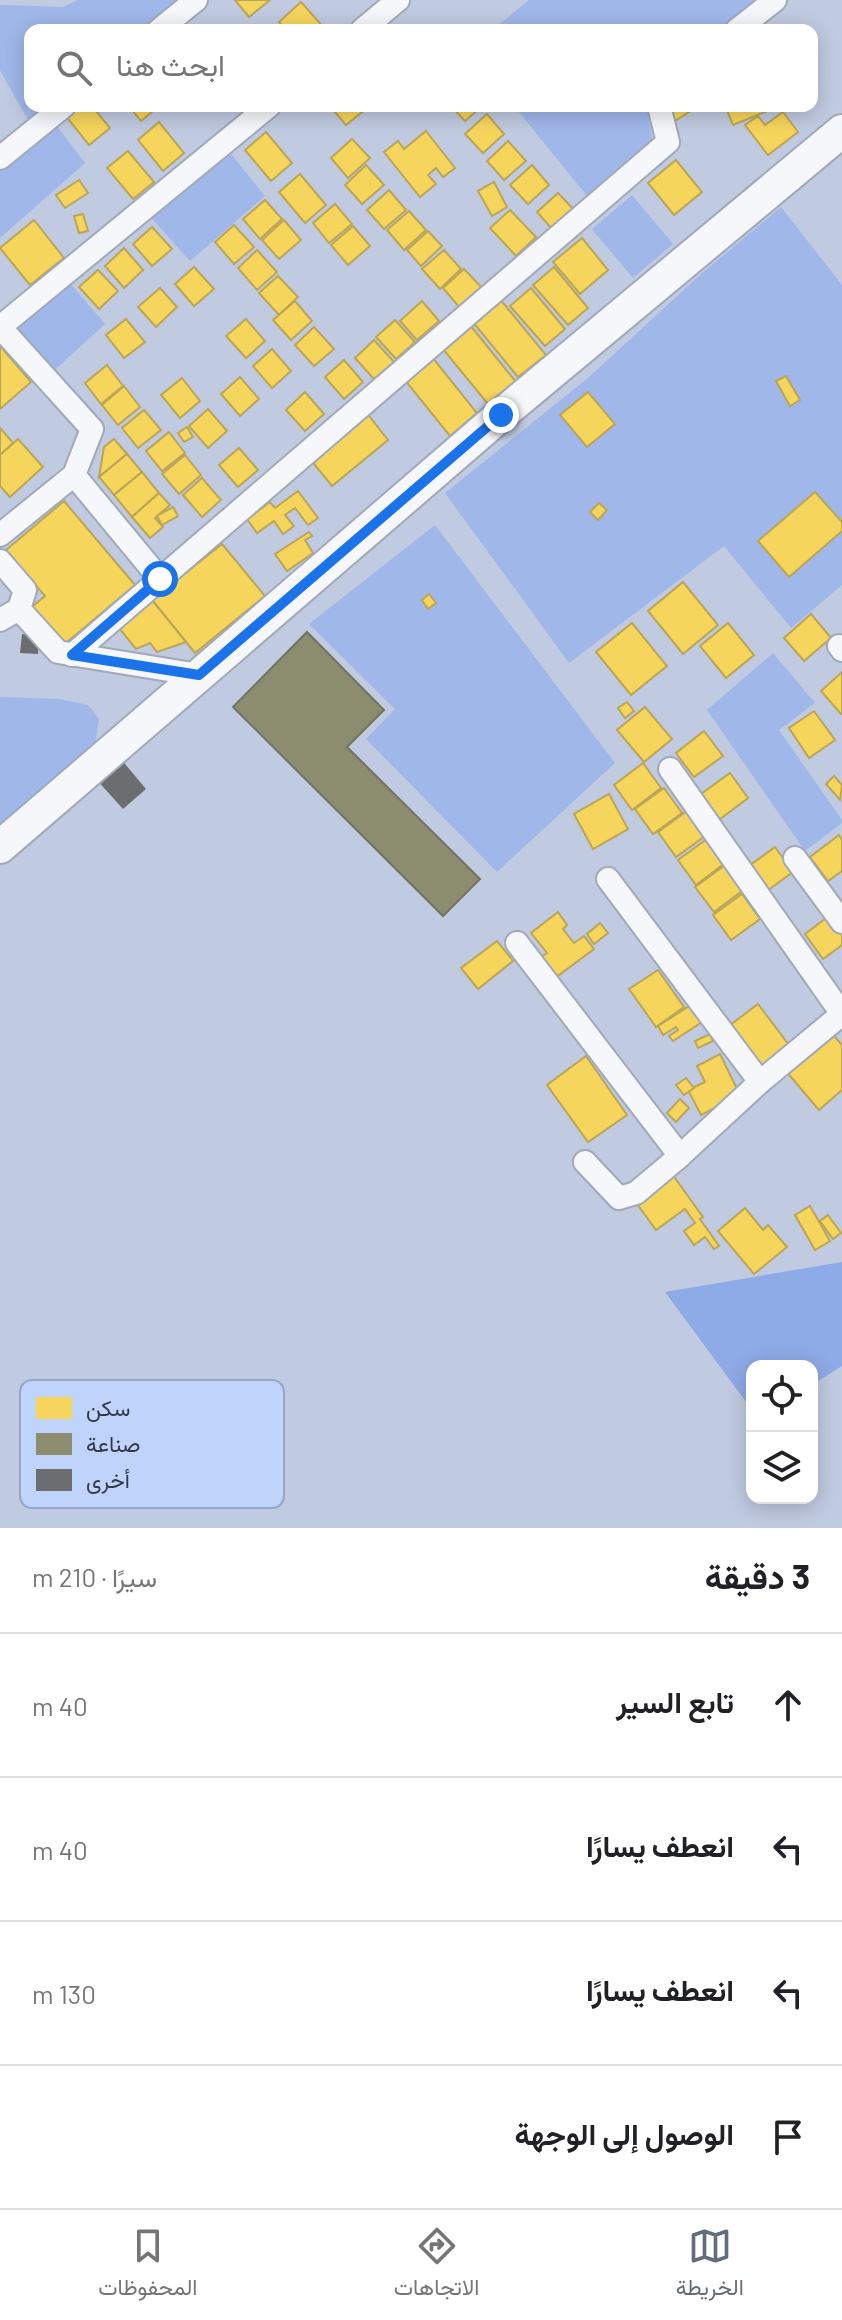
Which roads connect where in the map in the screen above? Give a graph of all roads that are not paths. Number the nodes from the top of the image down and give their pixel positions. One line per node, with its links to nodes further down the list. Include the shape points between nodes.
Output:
1 (196, 0): 4 (street)
2 (398, 0): 5 (street)
3 (775, 0): 6 (street)
4 (166, 24)
5 (369, 24)
6 (745, 24)
7 (57, 112): 11 (street)
8 (262, 112): 12 (street)
9 (660, 112): 16 (street, via 668,142)
10 (842, 131): 19 (street)
11 (0, 158)
12 (0, 327): 13 (street, via 92,429)
13 (74, 475): 14 (street); 16 (street)
14 (0, 535)
15 (0, 561): 17 (street, via 25,590)
16 (160, 579): 18 (street)
17 (9, 615): 18 (street, via 58,652)
18 (72, 655): 19 (street)
19 (199, 675): 21 (street)
20 (670, 769): 26 (street)
21 (0, 847)
22 (795, 858): 24 (street)
23 (608, 879): 27 (street)
24 (842, 922)
25 (517, 943): 28 (street)
26 (842, 1014): 27 (street)
27 (760, 1082): 28 (street)
28 (680, 1156): 29 (street, via 636,1193 619,1198)
29 (585, 1162)

